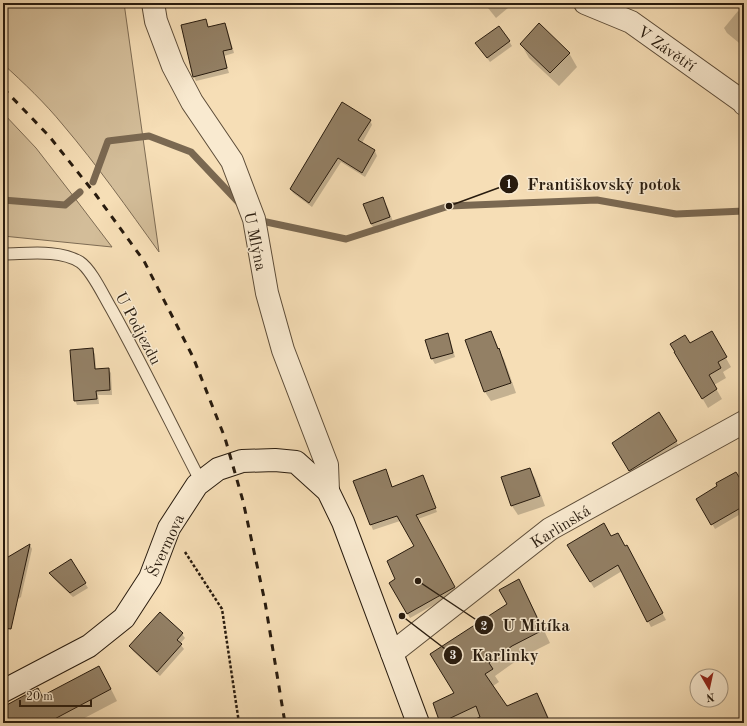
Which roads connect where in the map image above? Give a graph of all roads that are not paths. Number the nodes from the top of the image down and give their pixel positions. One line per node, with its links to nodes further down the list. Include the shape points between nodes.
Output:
1 (153, 3): 7 (street, U Mlýna, via 156,21 173,66 192,102 232,161 253,220 267,293 283,350 327,465)
2 (585, 3): 3 (street, V Závětří, via 631,22)
3 (744, 104)
4 (3, 254): 6 (lane, U Podjezdu, via 64,255 81,263 93,276)
5 (744, 422): 8 (street, Karlinská, via 550,529)
6 (201, 482): 7 (street, Švermova, via 218,470 242,461 276,460 296,462); 9 (street, Švermova, via 169,528 150,578 124,618 89,646)
7 (328, 491): 8 (street, Švermova, via 343,522)
8 (392, 653): 10 (street, Švermova)
9 (3, 691)
10 (418, 723)

